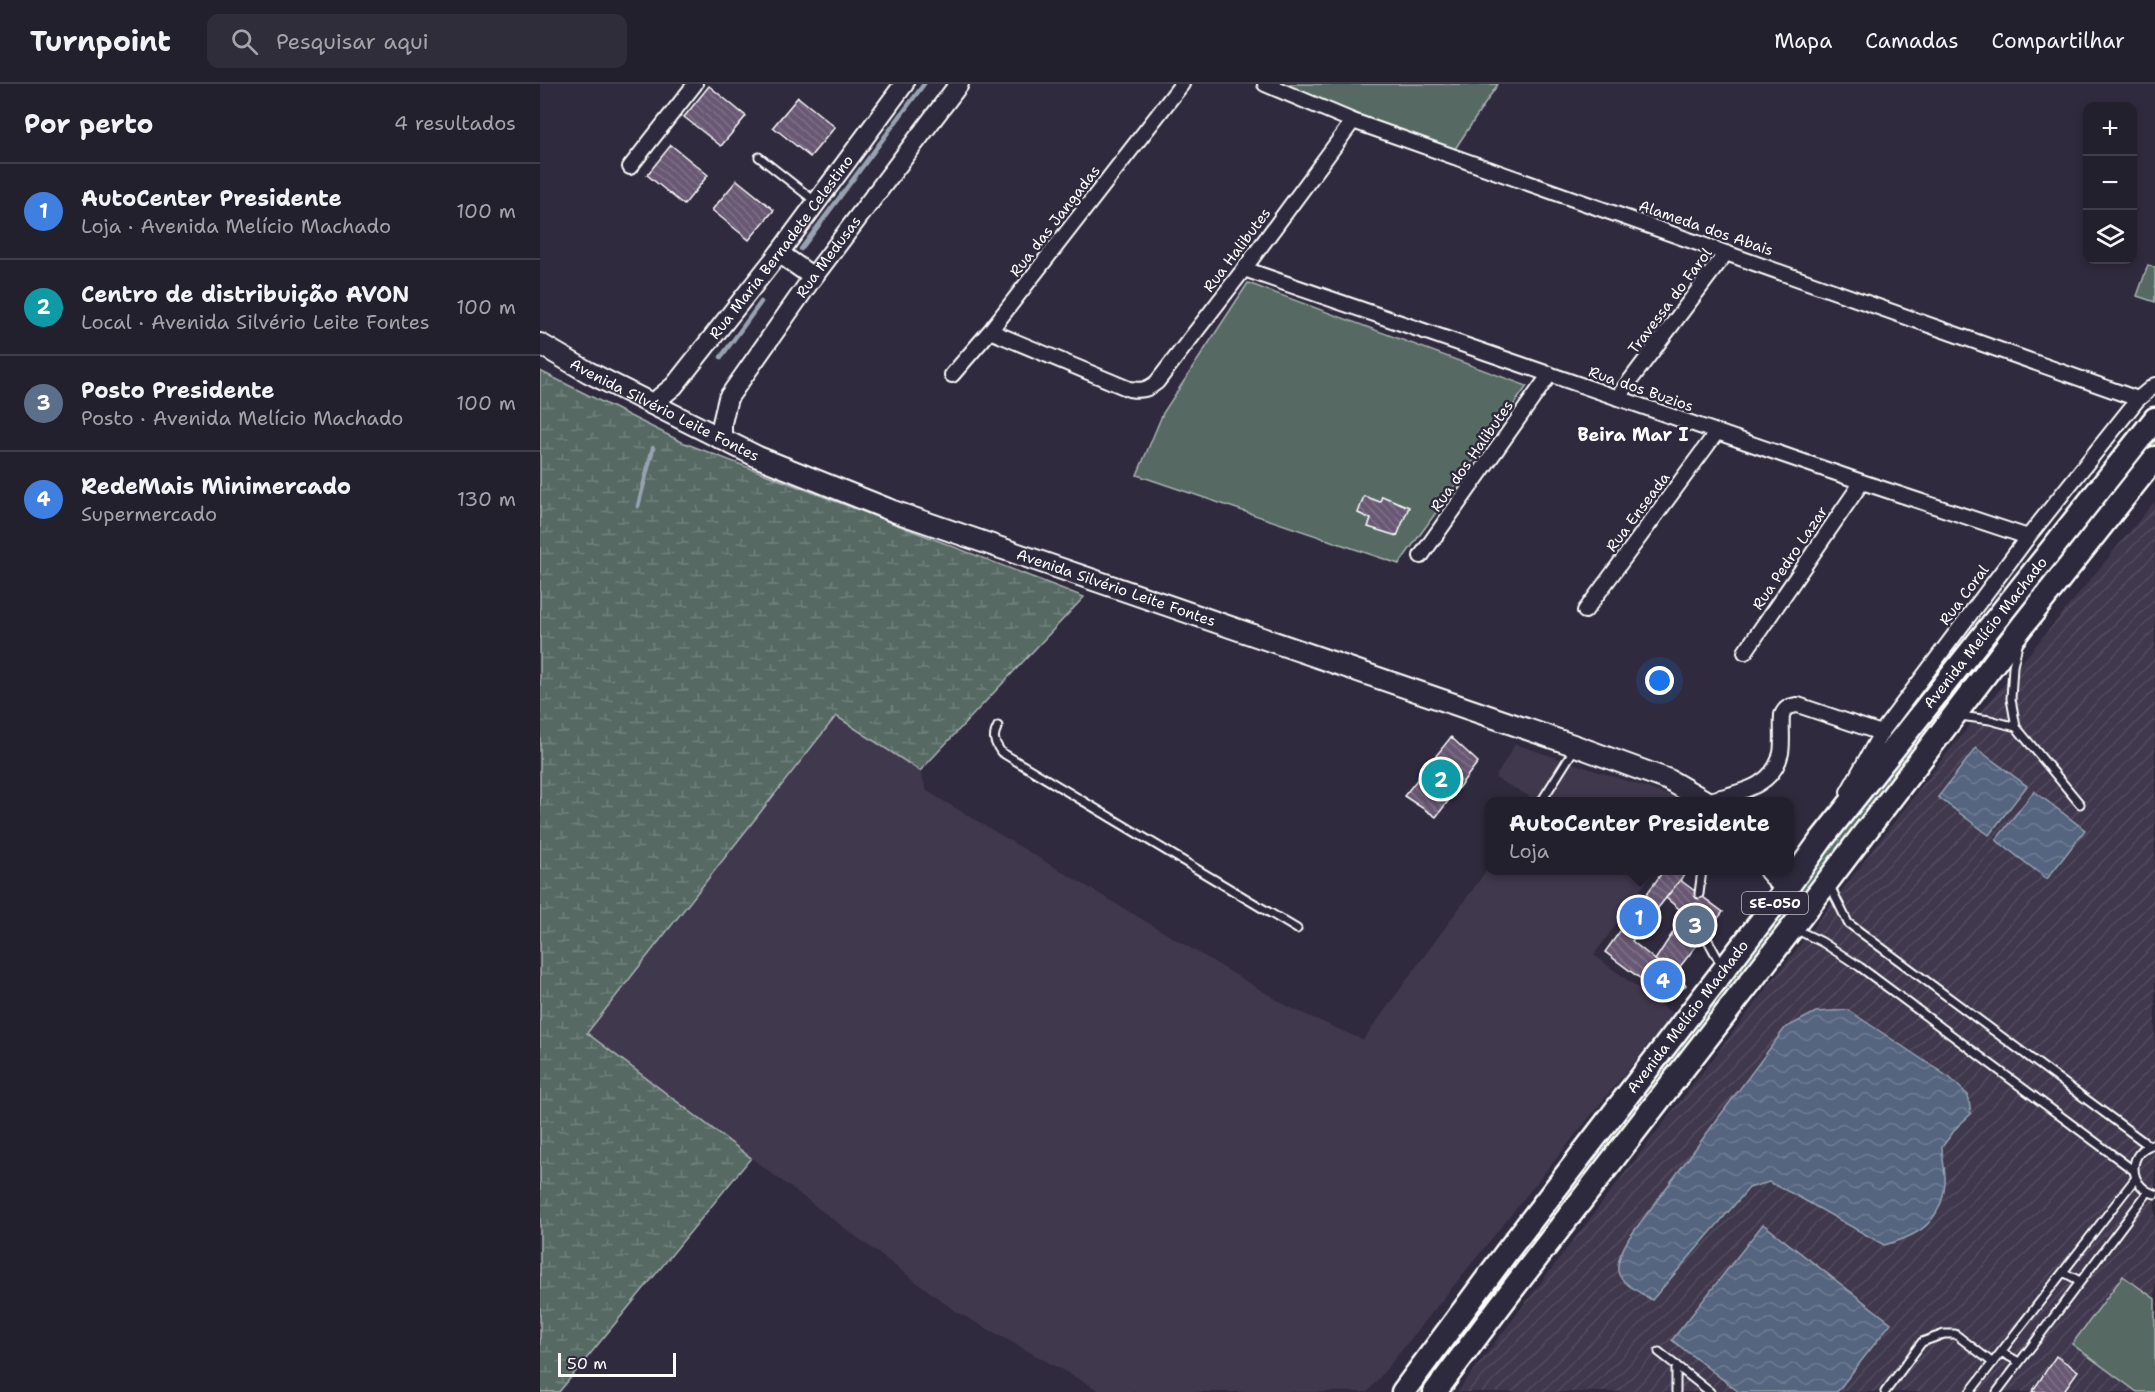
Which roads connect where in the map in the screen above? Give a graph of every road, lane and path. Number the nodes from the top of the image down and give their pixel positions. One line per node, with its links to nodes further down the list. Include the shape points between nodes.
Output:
1 (695, 84): 8 (street)
2 (904, 84): 9 (street, Rua Maria Bernadete Celestino)
3 (959, 84): 13 (street, Rua Medusas)
4 (1182, 84): 14 (street, Rua das Jangadas)
5 (1268, 85): 6 (street, Alameda dos Abais)
6 (1353, 121): 11 (street, Alameda dos Abais); 12 (street, Rua Halibutes)
7 (759, 156): 9 (lane)
8 (630, 167)
9 (816, 202): 10 (street, Rua Maria Bernadete Celestino)
10 (779, 253): 13 (street); 21 (street, Rua Maria Bernadete Celestino, via 674,386)
11 (1726, 253): 19 (street, Travessa do Farol); 20 (street, Alameda dos Abais)
12 (1244, 269): 14 (street, Rua Halibutes, via 1157,382 1142,391); 16 (street, Rua dos Buzios)
13 (813, 277): 24 (street, Rua Medusas, via 728,398)
14 (990, 331): 17 (street, Rua das Jangadas)
15 (540, 344): 21 (main road, Avenida Silvério Leite Fontes)
16 (1550, 374): 19 (street, Rua dos Buzios); 28 (street, Rua dos Halibutes)
17 (952, 375)
18 (2155, 385): 20 (street, Rua Coral)
19 (1617, 398): 23 (street, Rua dos Buzios)
20 (2138, 399): 27 (street, Rua Coral)
21 (652, 404): 24 (main road, Avenida Silvério Leite Fontes)
22 (2155, 419): 41 (main road, Avenida Melício Machado / SE-050)
23 (1717, 432): 26 (street, Rua dos Buzios); 29 (street, Rua Enseada)
24 (722, 440): 36 (main road, Avenida Silvério Leite Fontes, via 893,511)
25 (2155, 458): 30 (main road, Avenida Melício Machado / SE-050)
26 (1862, 482): 27 (street, Rua dos Buzios); 31 (street, Rua Pedro Lazar)
27 (2028, 537): 35 (street, Rua Coral)
28 (1421, 556)
29 (1585, 611)
30 (2023, 625): 32 (main road, Avenida Melício Machado / SE-050); 34 (lane, via 2013,666 2011,699)
31 (1745, 652)
32 (1954, 715): 34 (lane); 44 (main road, Avenida Melício Machado / SE-050)
33 (998, 726): 48 (lane, via 994,742 1001,752)
34 (2016, 728): 40 (lane)
35 (1881, 733): 39 (street, via 1798,705 1789,706 1782,715 1781,753 1771,776 1756,787); 41 (street, Rua Coral)
36 (1576, 746): 37 (lane); 38 (main road, Avenida Silvério Leite Fontes, via 1669,780)
37 (1544, 797)
38 (1700, 797)
39 (1721, 797)
40 (2080, 804)
41 (1821, 840): 45 (main road, Avenida Melício Machado / SE-050)
42 (1701, 875): 46 (lane)
43 (1773, 875): 45 (main road)
44 (1827, 880): 47 (main road, Avenida Melício Machado / SE-050); 51 (lane, via 1848,922)
45 (1786, 889): 50 (main road, Avenida Melício Machado / SE-050)
46 (1699, 894)
47 (1792, 928): 52 (lane, via 1860,967); 63 (main road, Avenida Melício Machado / SE-050)
48 (1297, 929)
49 (1705, 935): 50 (lane)
50 (1724, 968): 62 (main road, Avenida Melício Machado / SE-050)
51 (2151, 1145): 52 (lane, via 2140,1151)
52 (2133, 1170): 53 (lane)
53 (2135, 1179): 54 (lane); 55 (lane)
54 (2152, 1193): 56 (lane)
55 (2063, 1272): 56 (lane); 58 (lane)
56 (2080, 1281): 60 (lane)
57 (1659, 1352): 61 (lane)
58 (2001, 1352): 59 (lane); 60 (lane)
59 (1993, 1362): 66 (lane, via 1955,1334 1944,1334 1922,1341); 67 (lane)
60 (2019, 1362): 68 (lane)
61 (1676, 1365): 64 (lane); 65 (lane)
62 (1403, 1392)
63 (1435, 1392)
64 (1676, 1392)
65 (1710, 1392)
66 (1885, 1392)
67 (1970, 1392)
68 (1997, 1392)

